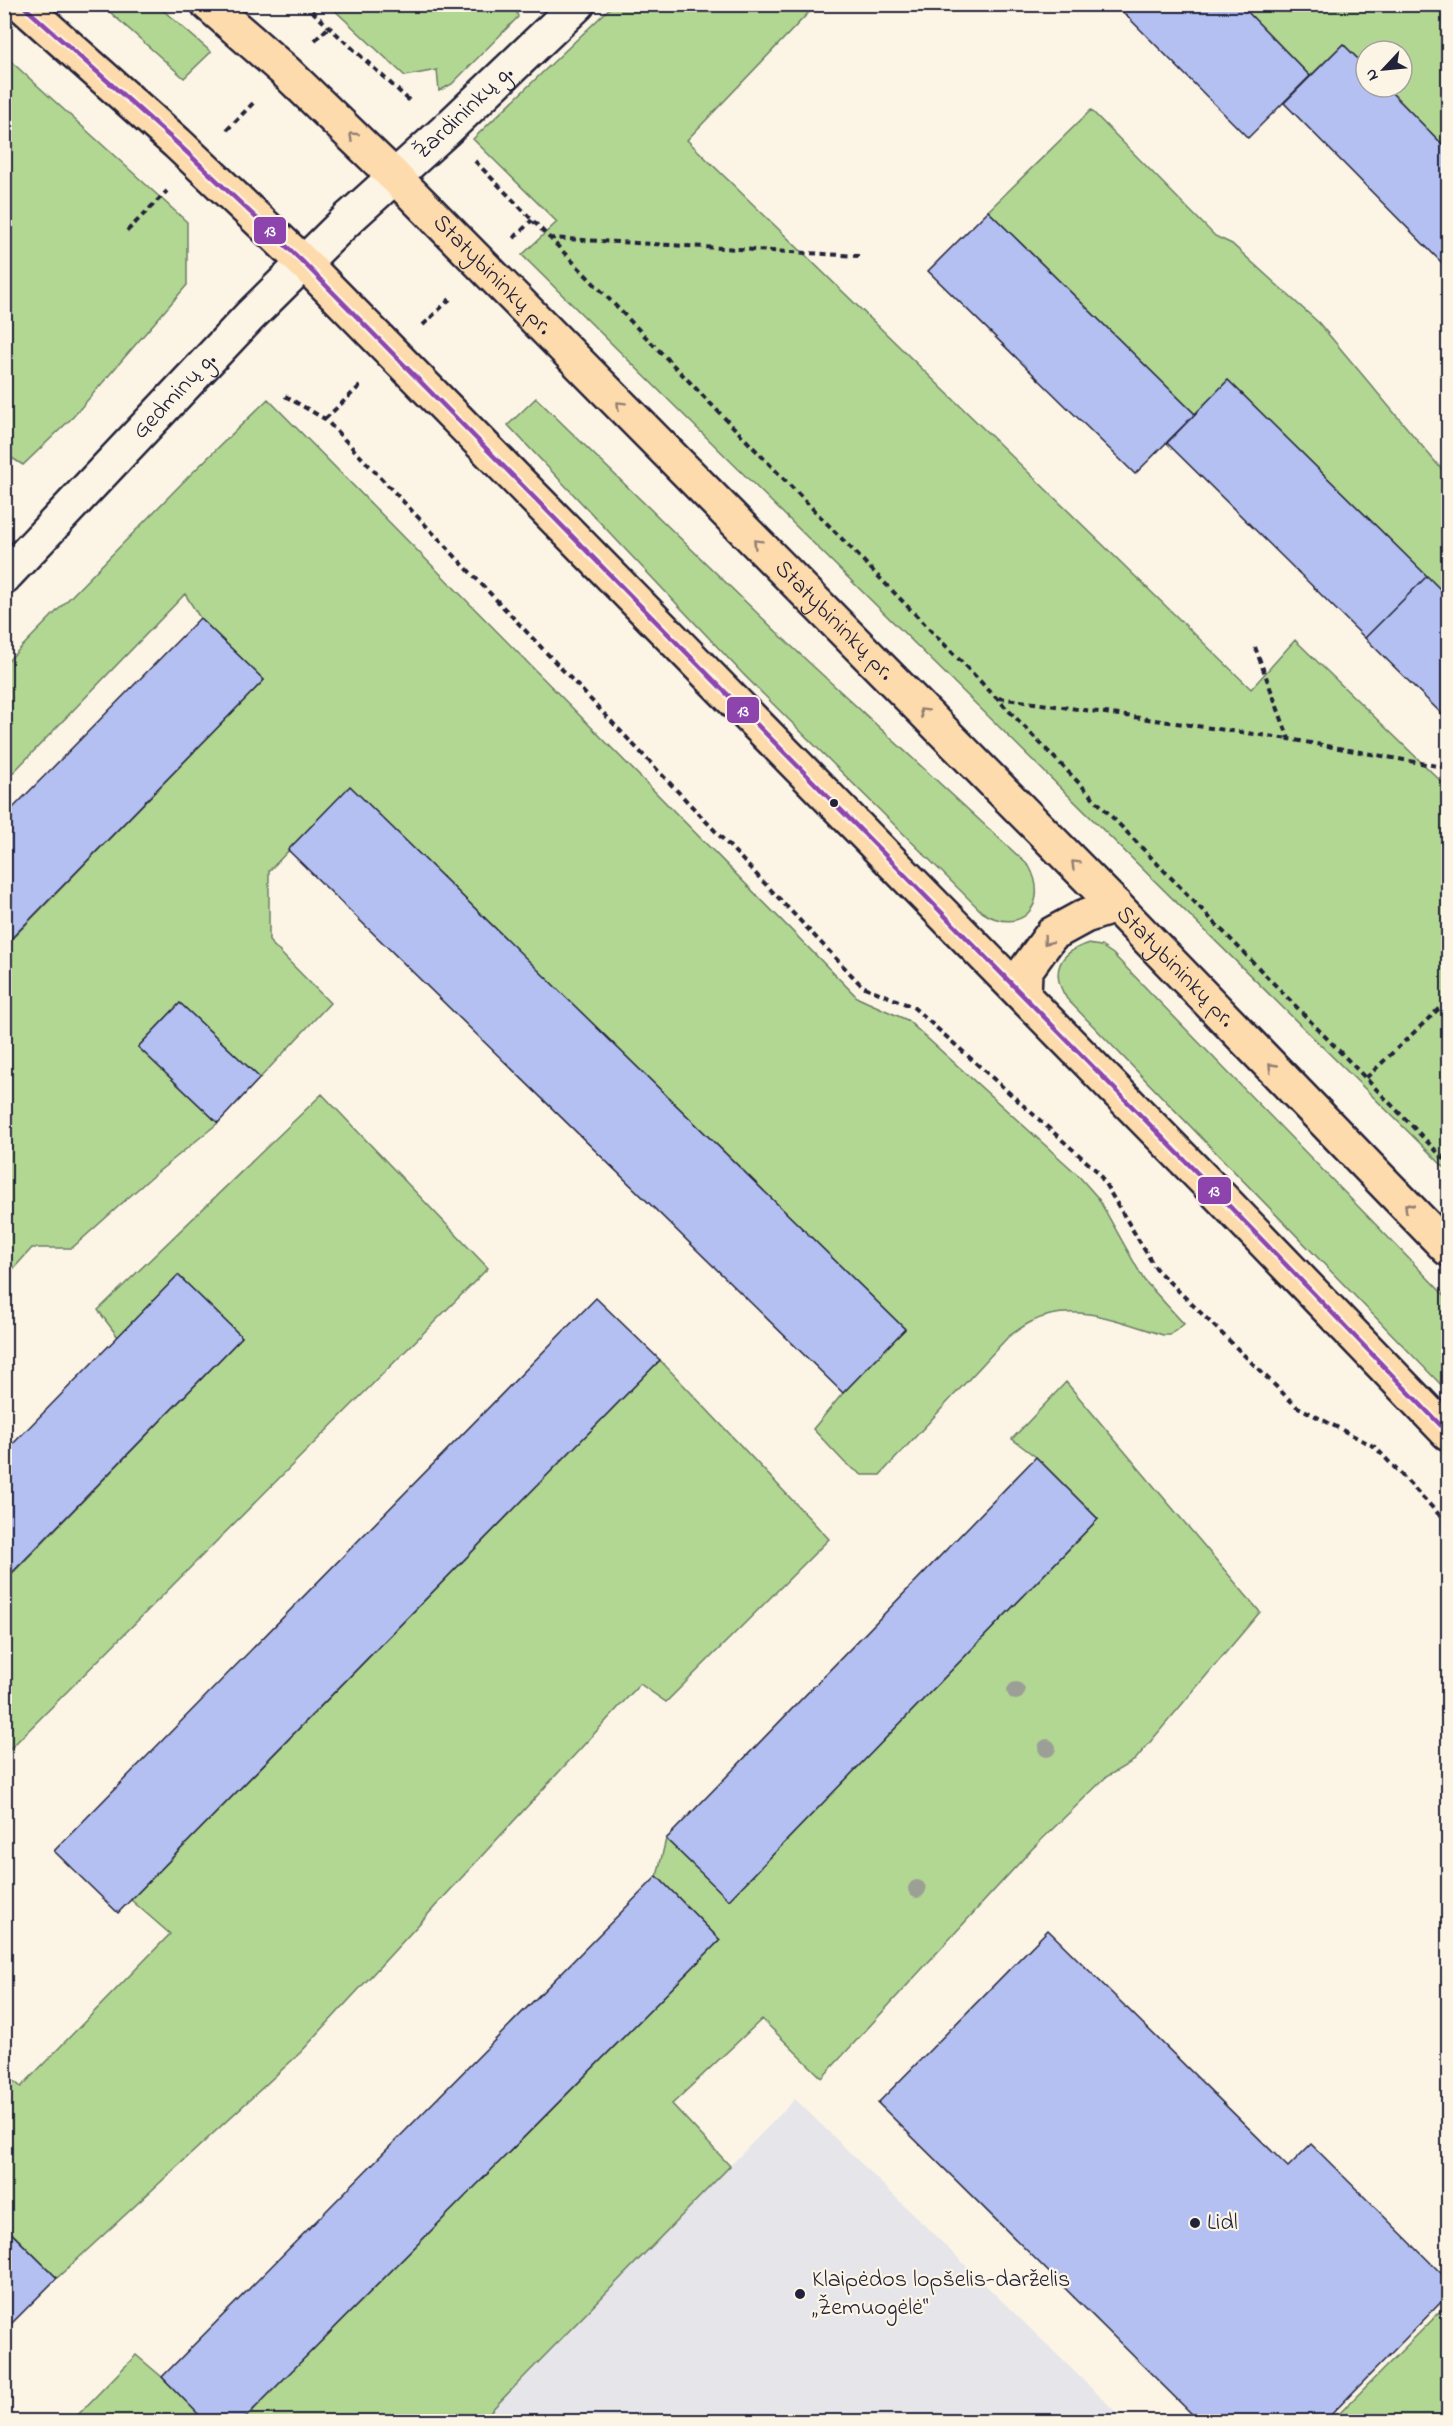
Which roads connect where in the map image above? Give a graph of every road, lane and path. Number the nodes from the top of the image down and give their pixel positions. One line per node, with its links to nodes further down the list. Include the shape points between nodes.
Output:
1 (21, 4): 11 (main road)
2 (208, 4): 6 (main road, Statybininkų pr., one-way to 2, via 285,71)
3 (304, 4): 5 (path)
4 (578, 4): 5 (street, Žardininkų g.)
5 (445, 131): 6 (street, Žardininkų g.); 8 (path)
6 (394, 177): 7 (street, Žardininkų g.); 12 (main road, Statybininkų pr.)
7 (349, 218): 11 (street, Gedminų g.)
8 (532, 220): 9 (path); 12 (path)
9 (549, 238): 10 (path); 18 (path)
10 (859, 256)
11 (304, 263): 13 (main road); 16 (street, Gedminų g.)
12 (483, 267): 13 (path); 21 (main road, Statybininkų pr., one-way to 12)
13 (393, 354): 15 (path); 22 (main road)
14 (285, 396): 15 (path)
15 (325, 419): 28 (path, via 862,986 913,1007 1098,1172 1156,1269 1296,1406 1375,1447)
16 (4, 577)
17 (1254, 647): 19 (path)
18 (997, 698): 19 (path); 24 (path)
19 (1289, 739): 20 (path)
20 (1449, 768)
21 (1116, 906): 22 (main road, one-way to 22, via 1084,916 1052,934 1025,971); 26 (main road, Statybininkų pr., one-way to 21)
22 (1024, 996): 27 (main road)
23 (1449, 1000): 24 (path)
24 (1366, 1078): 25 (path)
25 (1449, 1163)
26 (1449, 1249)
27 (1449, 1433)
28 (1449, 1524)

